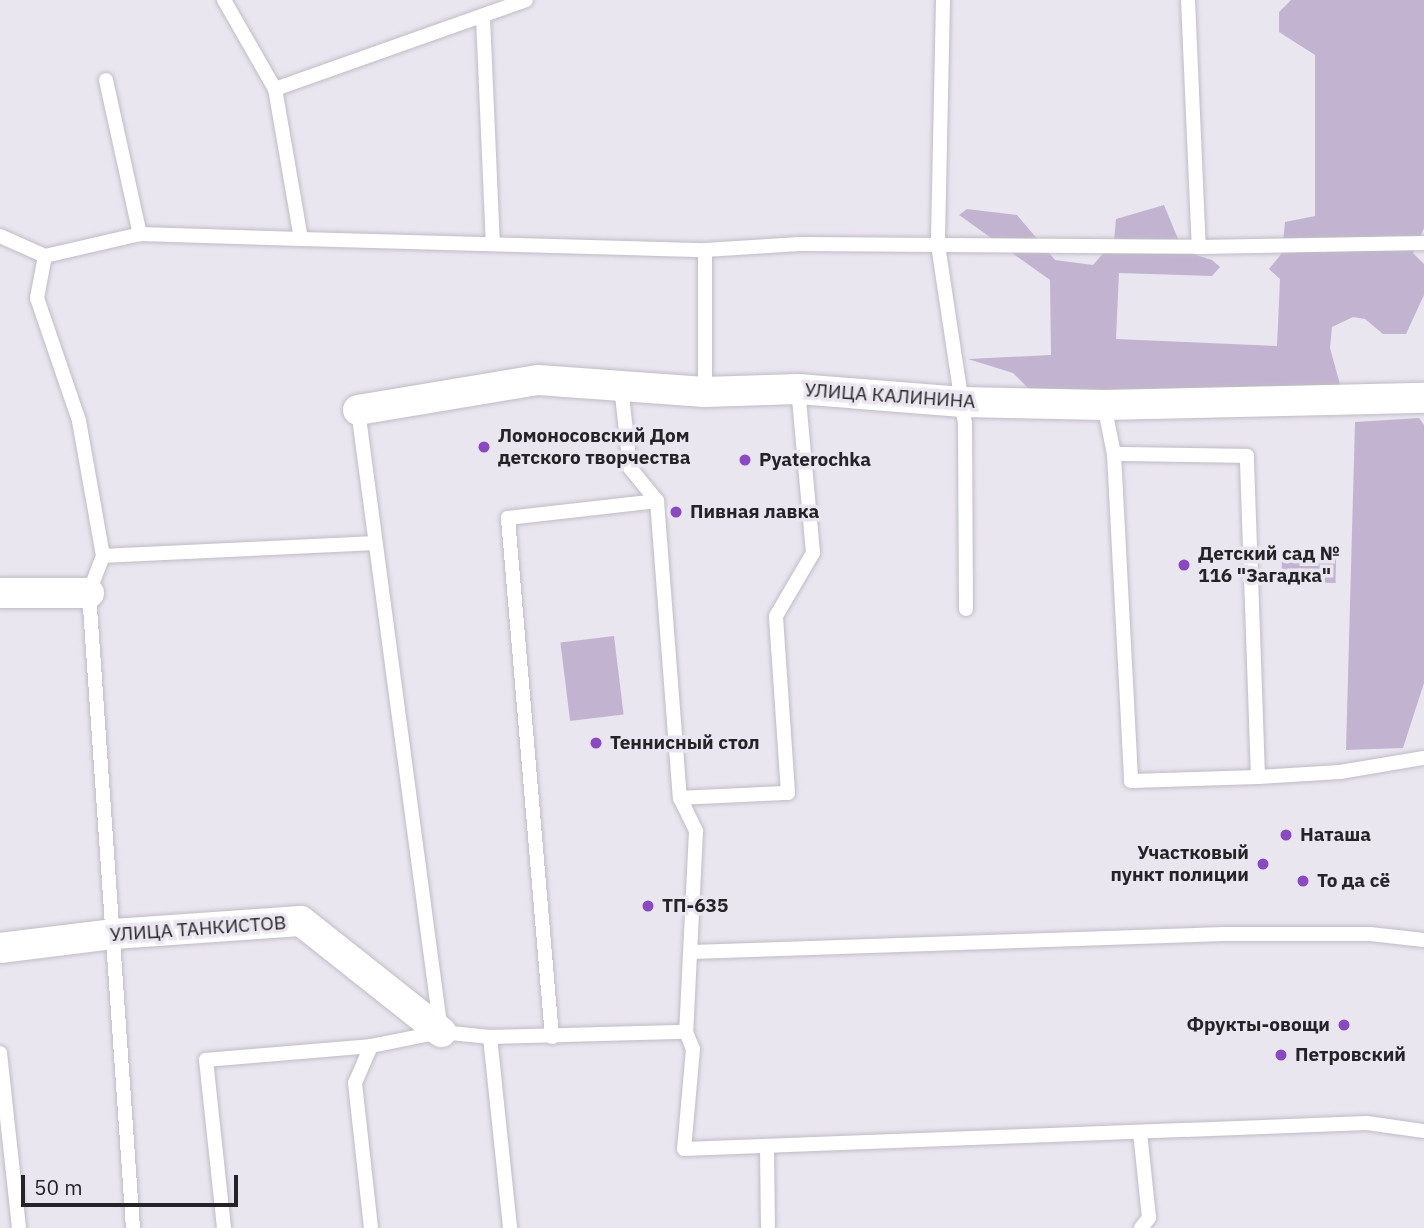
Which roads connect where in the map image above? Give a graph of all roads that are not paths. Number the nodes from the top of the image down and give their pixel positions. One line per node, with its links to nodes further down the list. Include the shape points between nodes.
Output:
1 (224, 0): 7 (lane)
2 (526, 0): 5 (lane)
3 (943, 0): 13 (lane)
4 (1188, 0): 14 (lane)
5 (482, 18): 7 (lane); 12 (lane)
6 (106, 80): 8 (lane)
7 (275, 89): 10 (lane)
8 (140, 234): 10 (lane); 16 (lane)
9 (0, 236): 16 (lane)
10 (301, 239): 12 (lane)
11 (1424, 243): 14 (lane)
12 (493, 244): 15 (lane)
13 (938, 245): 14 (lane); 15 (lane, via 800,244); 21 (lane)
14 (1199, 247)
15 (705, 250): 19 (lane)
16 (45, 256): 27 (lane, via 37,298 79,421)
17 (621, 387): 19 (street, УЛИЦА КАЛИНИНА); 23 (street, УЛИЦА КАЛИНИНА, via 538,380); 25 (lane, via 630,468)
18 (798, 389): 19 (street, УЛИЦА КАЛИНИНА); 21 (street, УЛИЦА КАЛИНИНА); 33 (lane, via 813,553 776,616 788,793)
19 (705, 391)
20 (1424, 398): 22 (street, УЛИЦА КАЛИНИНА)
21 (962, 402): 22 (street, УЛИЦА КАЛИНИНА); 30 (lane)
22 (1104, 405): 24 (lane)
23 (358, 410): 26 (lane)
24 (1114, 454): 32 (lane, via 1247,456); 32 (lane, via 1131,781)
25 (657, 501): 33 (lane); 41 (lane, via 509,517)
26 (375, 543): 27 (lane); 39 (lane)
27 (103, 556): 29 (lane)
28 (0, 593): 29 (street)
29 (89, 593): 34 (lane)
30 (966, 609)
31 (1424, 758): 32 (lane, via 1340,772)
32 (1258, 777)
33 (680, 798): 37 (lane, via 696,831)
34 (114, 934): 36 (street, УЛИЦА ТАНКИСТОВ); 39 (street, УЛИЦА ТАНКИСТОВ, via 301,921); 48 (lane)
35 (1424, 940): 37 (lane, via 1370,934 1224,934)
36 (0, 948)
37 (692, 952): 38 (lane)
38 (686, 1031): 41 (lane); 46 (lane, via 693,1049 684,1149)
39 (441, 1032): 40 (lane); 42 (lane)
40 (490, 1037): 41 (lane); 51 (lane)
41 (552, 1037)
42 (371, 1046): 49 (lane, via 206,1060); 50 (lane, via 355,1083)
43 (0, 1053): 47 (lane)
44 (1424, 1131): 45 (lane, via 1367,1123)
45 (1140, 1132): 46 (lane); 53 (lane, via 1149,1218)
46 (766, 1146): 52 (lane)
47 (19, 1228)
48 (133, 1228)
49 (224, 1228)
50 (371, 1228)
51 (510, 1228)
52 (768, 1228)
53 (1141, 1228)

